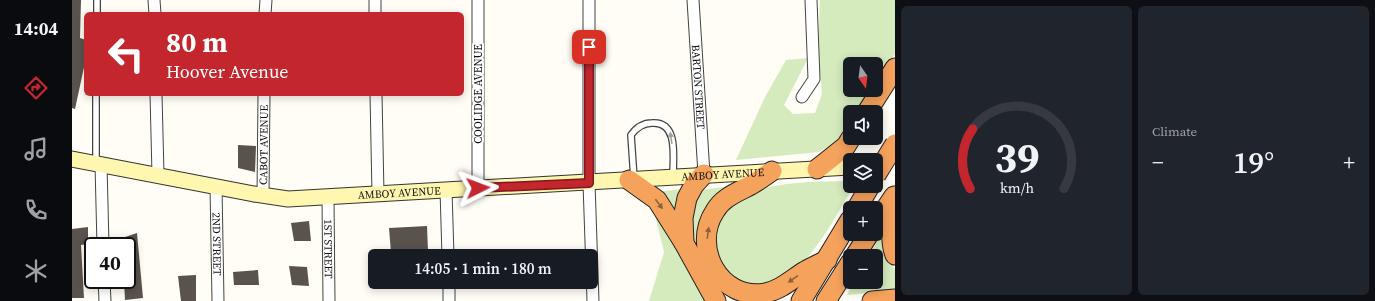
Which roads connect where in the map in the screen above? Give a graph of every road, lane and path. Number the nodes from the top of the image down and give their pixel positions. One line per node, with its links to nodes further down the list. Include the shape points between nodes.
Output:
1 (97, 0): 9 (lane)
2 (154, 0): 10 (street)
3 (266, 0): 11 (street)
4 (375, 0): 12 (street)
5 (478, 0): 36 (street, COOLIDGE AVENUE)
6 (589, 0): 34 (street)
7 (693, 0): 30 (street, BARTON STREET)
8 (812, 0): 18 (street, via 814,79)
9 (97, 12)
10 (155, 12)
11 (265, 12)
12 (375, 12)
13 (895, 68): 19 (highway)
14 (96, 96): 23 (lane)
15 (156, 96): 31 (street)
16 (264, 96): 40 (street, CABOT AVENUE)
17 (376, 96): 38 (street)
18 (802, 97)
19 (871, 105)
20 (895, 144): 24 (highway, bridge)
21 (847, 145): 28 (highway)
22 (72, 159): 23 (street, AMBOY AVENUE)
23 (98, 163): 31 (street, AMBOY AVENUE); 45 (street)
24 (883, 164)
25 (895, 165): 26 (street)
26 (883, 166)
27 (843, 167): 28 (street, AMBOY AVENUE)
28 (817, 169): 29 (street, AMBOY AVENUE)
29 (772, 171): 30 (street, AMBOY AVENUE); 49 (highway, one-way to 29, via 766,293 745,293 730,288 714,271 706,244 715,210 730,195 752,185)
30 (704, 174): 32 (street, AMBOY AVENUE); 46 (highway, via 694,184 687,198 683,218)
31 (158, 175): 35 (street, AMBOY AVENUE)
32 (673, 177): 33 (street, AMBOY AVENUE); 33 (lane, one-way to 33, via 671,135 668,128 658,122 646,123 631,135)
33 (632, 180): 34 (street, AMBOY AVENUE); 46 (highway, one-way to 46, via 657,200)
34 (589, 183): 36 (street, AMBOY AVENUE); 58 (street)
35 (216, 186): 40 (street, AMBOY AVENUE); 55 (street, 2ND STREET)
36 (478, 188): 37 (street, AMBOY AVENUE)
37 (446, 190): 38 (street, AMBOY AVENUE); 47 (street)
38 (378, 194): 41 (street, AMBOY AVENUE)
39 (895, 194): 43 (highway)
40 (263, 196): 41 (street, AMBOY AVENUE, via 288,199)
41 (328, 197): 56 (street, 1ST STREET)
42 (895, 205): 48 (highway, via 892,248)
43 (883, 212)
44 (843, 232): 49 (highway)
45 (102, 237)
46 (684, 243): 59 (highway)
47 (448, 249)
48 (895, 255)
49 (827, 260): 60 (highway)
50 (843, 275): 61 (highway)
51 (104, 289): 54 (street)
52 (449, 289): 57 (street)
53 (895, 299): 62 (highway)
54 (105, 301)
55 (218, 301)
56 (329, 301)
57 (449, 301)
58 (593, 301)
59 (716, 301)
60 (801, 301)
61 (826, 301)
62 (872, 301)

